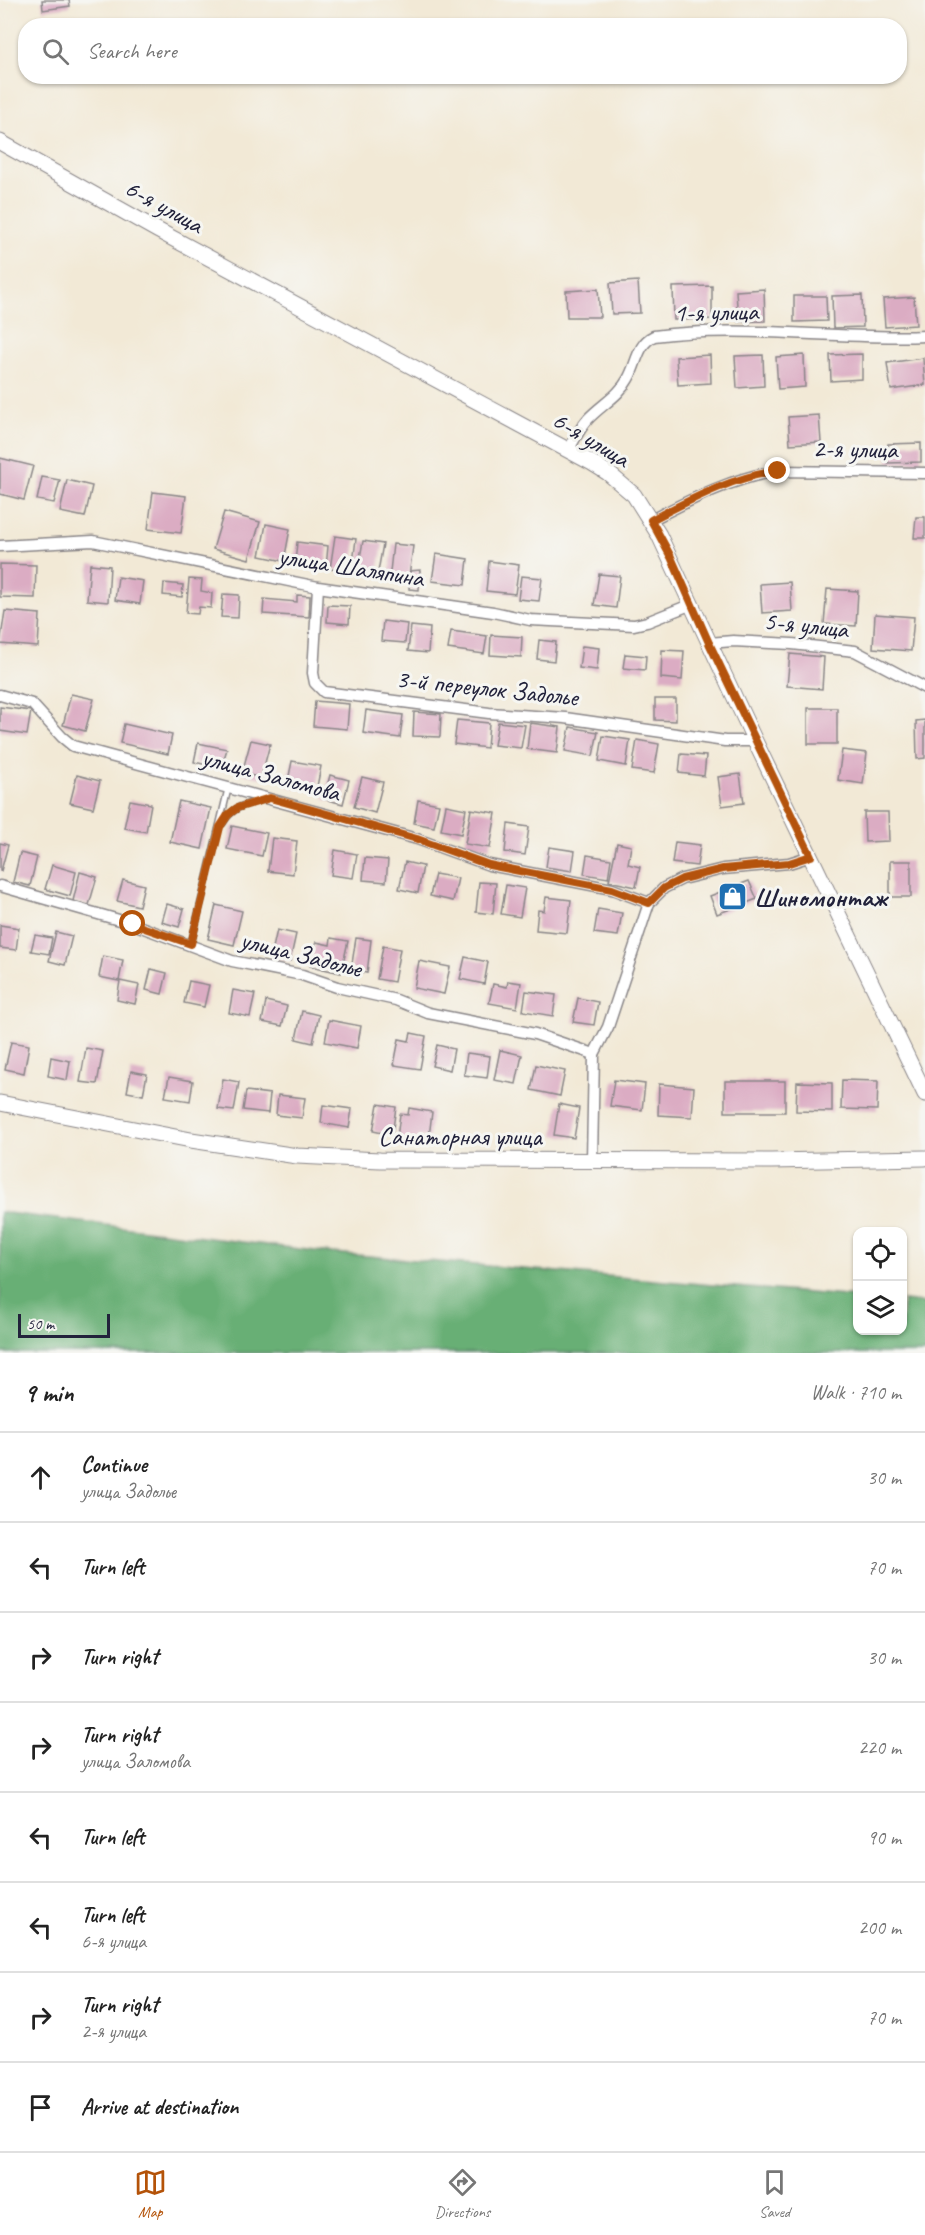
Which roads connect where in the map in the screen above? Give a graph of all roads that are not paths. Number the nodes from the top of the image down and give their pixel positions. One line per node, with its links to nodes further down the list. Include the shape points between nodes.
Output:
1 (0, 141): 3 (street, 6-я улица)
2 (925, 336): 3 (street, 1-я улица, via 742,332 654,336 641,347 628,380 588,420)
3 (568, 451): 5 (street, 6-я улица, via 622,483)
4 (925, 473): 5 (street, 2-я улица, via 759,474 727,483)
5 (651, 520): 8 (street, 6-я улица)
6 (0, 546): 7 (street, улица Шаляпина, via 93,541)
7 (318, 587): 8 (street, улица Шаляпина, via 530,620 634,625); 12 (street, 3-й переулок Задолье, via 312,674 324,692 489,713 565,718 724,741)
8 (692, 604): 9 (street, 6-я улица)
9 (709, 643): 10 (street, 5-я улица, via 733,641 846,649); 12 (street, 6-я улица)
10 (925, 688)
11 (0, 695): 13 (street, улица Заломова, via 32,704 73,746)
12 (755, 741): 16 (street, 6-я улица)
13 (229, 787): 14 (street, улица Заломова); 15 (lane)
14 (270, 798): 15 (lane, via 237,808); 18 (street, улица Заломова, via 417,839 489,865 612,889)
15 (220, 827): 19 (lane)
16 (811, 856): 18 (street, via 789,863 723,869 682,879 664,888); 21 (street, 6-я улица)
17 (0, 886): 19 (street, улица Задолье)
18 (649, 903): 20 (street, via 608,1027)
19 (191, 944): 20 (street, улица Задолье, via 232,961 302,975 396,1000 428,1013 535,1034)
20 (594, 1054): 24 (street)
21 (925, 1094)
22 (0, 1103): 24 (street, Санаторная улица, via 297,1156)
23 (925, 1158): 24 (street, Санаторная улица)
24 (591, 1160)

